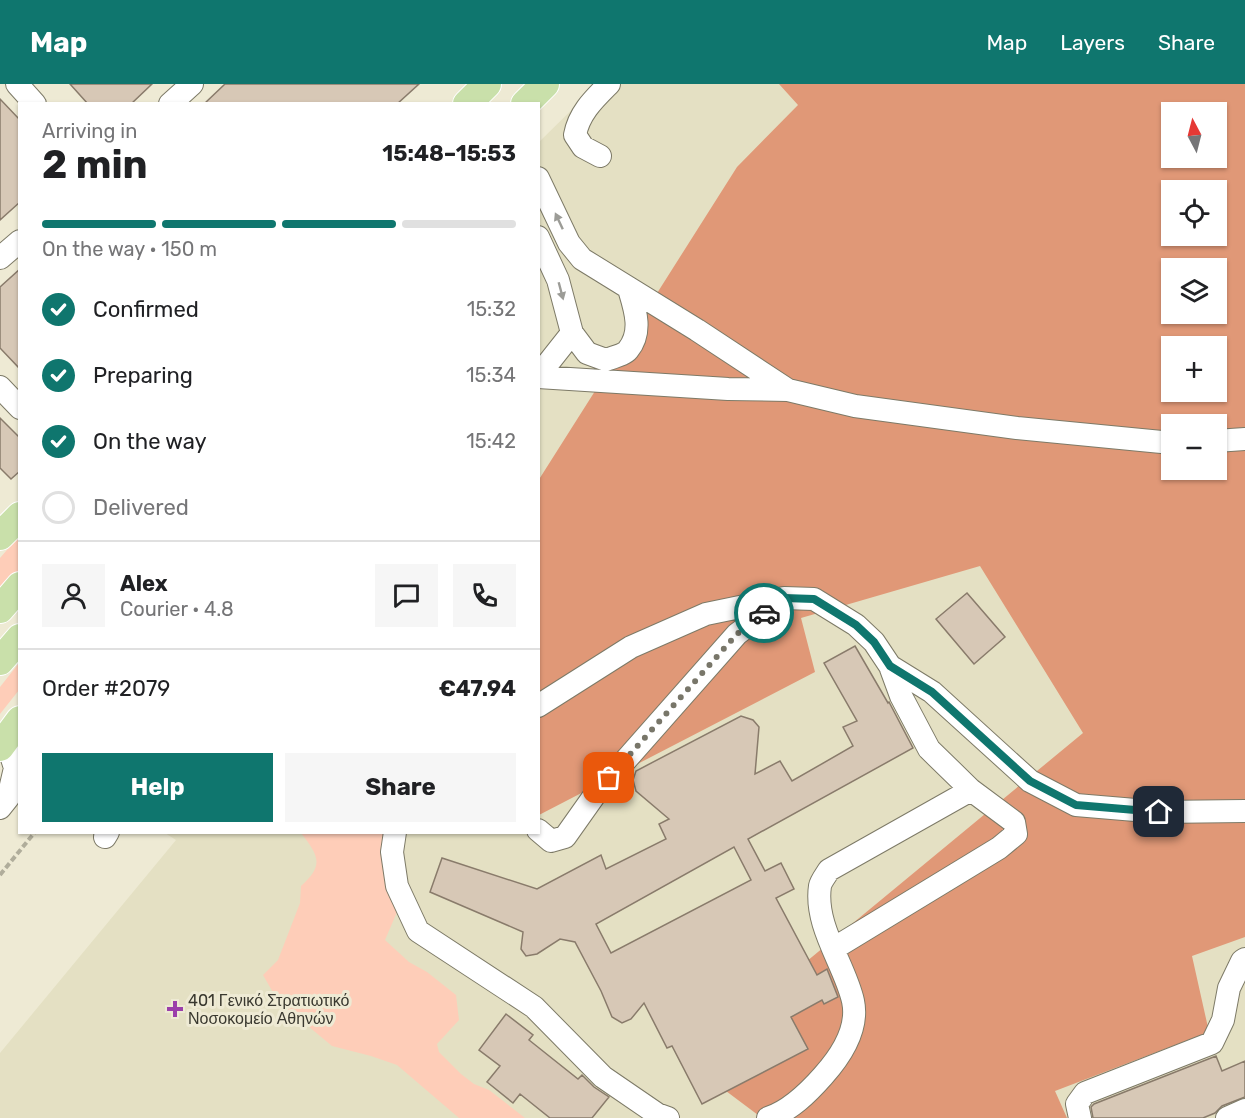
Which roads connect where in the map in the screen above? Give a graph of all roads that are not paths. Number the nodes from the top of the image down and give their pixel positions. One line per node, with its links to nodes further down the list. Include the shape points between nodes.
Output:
1 (17, 84): 7 (street)
2 (192, 84): 8 (street)
3 (524, 84): 4 (street)
4 (537, 84)
5 (545, 84): 9 (main road); 10 (main road)
6 (609, 84): 11 (street, via 577,123 575,135 583,147)
7 (33, 102)
8 (172, 102)
9 (527, 102)
10 (535, 102)
11 (600, 156)
12 (540, 182): 16 (street, one-way to 12, via 582,259 569,243)
13 (540, 241): 17 (street, one-way to 17, via 558,280)
14 (18, 243): 15 (street)
15 (0, 258)
16 (629, 289): 17 (street, via 637,335 627,351 606,360 587,353); 21 (street)
17 (572, 333): 18 (street)
18 (540, 373)
19 (540, 376): 21 (street)
20 (0, 387): 22 (street)
21 (788, 390): 25 (street, via 855,406)
22 (18, 406)
23 (1245, 439): 24 (street)
24 (1227, 440)
25 (1161, 442)
26 (18, 518): 27 (main road)
27 (0, 536)
28 (18, 588): 30 (main road)
29 (784, 598): 33 (street, via 814,599 856,625 874,642); 34 (street, via 706,614 631,647); 39 (street, via 737,634 602,787 565,837 551,841)
30 (0, 609)
31 (18, 640): 32 (main road)
32 (0, 661)
33 (890, 666): 36 (street, via 929,749); 38 (street, via 932,692 1030,781 1076,805 1159,812)
34 (540, 705)
35 (9, 736): 37 (street, via 15,768 8,798)
36 (971, 790): 41 (street, via 829,870 820,885 821,912); 41 (street, via 1014,822 1016,834)
37 (0, 808)
38 (1245, 811)
39 (540, 832)
40 (395, 834): 44 (street, via 392,852 397,886 418,931 534,1006 603,1077)
41 (833, 949): 45 (street, via 854,1002 852,1028 838,1060 807,1094)
42 (1245, 959): 46 (street, via 1229,988 1223,1020 1212,1042 1085,1093 1077,1104)
43 (1245, 1110): 47 (street)
44 (668, 1118)
45 (768, 1118)
46 (1080, 1118)
47 (1227, 1118)

